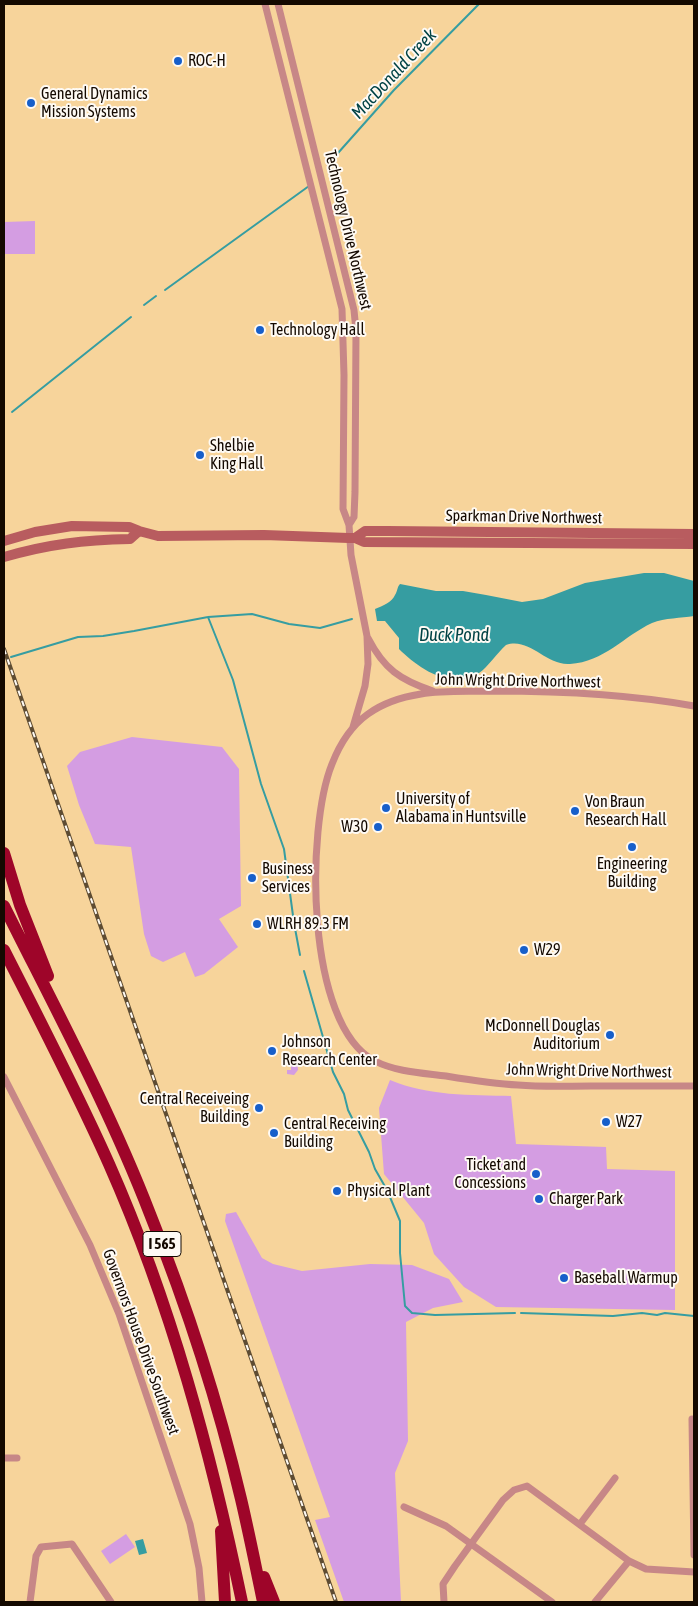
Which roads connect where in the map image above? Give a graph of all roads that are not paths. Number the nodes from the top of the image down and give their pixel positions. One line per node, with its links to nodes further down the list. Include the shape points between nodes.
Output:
1 (265, 4): 3 (street, Technology Drive Northwest, via 342,309 343,508)
2 (278, 4): 3 (street, Technology Drive Northwest, via 354,310 355,492 354,517)
3 (348, 525): 6 (street, Technology Drive Northwest)
4 (139, 531): 6 (main road, Sparkman Drive Northwest, via 158,536); 7 (main road, Sparkman Drive Northwest, via 129,527 72,526); 9 (main road, via 130,538 56,544)
5 (694, 534): 6 (main road, Sparkman Drive Northwest, via 364,531)
6 (352, 538): 8 (main road, Sparkman Drive Northwest, via 364,542); 10 (street, Technology Drive Northwest, via 351,555)
7 (4, 541)
8 (694, 544)
9 (4, 557)
10 (367, 636): 11 (street, via 376,654 397,675); 13 (street, Technology Drive Northwest, via 365,686)
11 (436, 692): 12 (street, John Wright Drive Northwest, via 544,691); 13 (street, John Wright Drive Northwest, via 384,705)
12 (694, 706)
13 (352, 729): 21 (street, John Wright Drive Northwest, via 340,746 325,785 316,853 316,891 323,961 332,999 347,1035 361,1051 375,1061 408,1071 521,1086)
14 (4, 853): 19 (highway, via 20,906)
15 (4, 906): 19 (highway, I 565)
16 (4, 950): 18 (highway, I 565)
17 (4, 966): 18 (highway)
18 (35, 1012): 27 (highway, I 565, via 110,1166 156,1283 195,1404)
19 (68, 1032): 30 (highway, I 565, via 128,1160 169,1261 216,1406)
20 (4, 1078): 37 (street, Governors House Drive Southwest, via 90,1245 119,1314 190,1524)
21 (694, 1086)
22 (692, 1419): 26 (street)
23 (4, 1458): 24 (street)
24 (17, 1458)
25 (615, 1478): 29 (street)
26 (694, 1487): 32 (street)
27 (219, 1499): 38 (highway); 39 (highway, I 565)
28 (404, 1507): 31 (street, via 446,1526)
29 (580, 1524): 31 (street, via 527,1486 514,1490 503,1500); 33 (street)
30 (251, 1543): 40 (highway, I 565); 41 (highway)
31 (471, 1544): 42 (street, via 443,1584); 43 (street)
32 (694, 1555)
33 (629, 1561): 34 (street, via 646,1569); 44 (street)
34 (694, 1572)
35 (30, 1602): 36 (street, via 36,1556 41,1547 72,1544)
36 (112, 1602)
37 (202, 1602)
38 (226, 1602)
39 (242, 1602)
40 (263, 1602)
41 (274, 1602)
42 (444, 1602)
43 (552, 1602)
44 (595, 1602)

